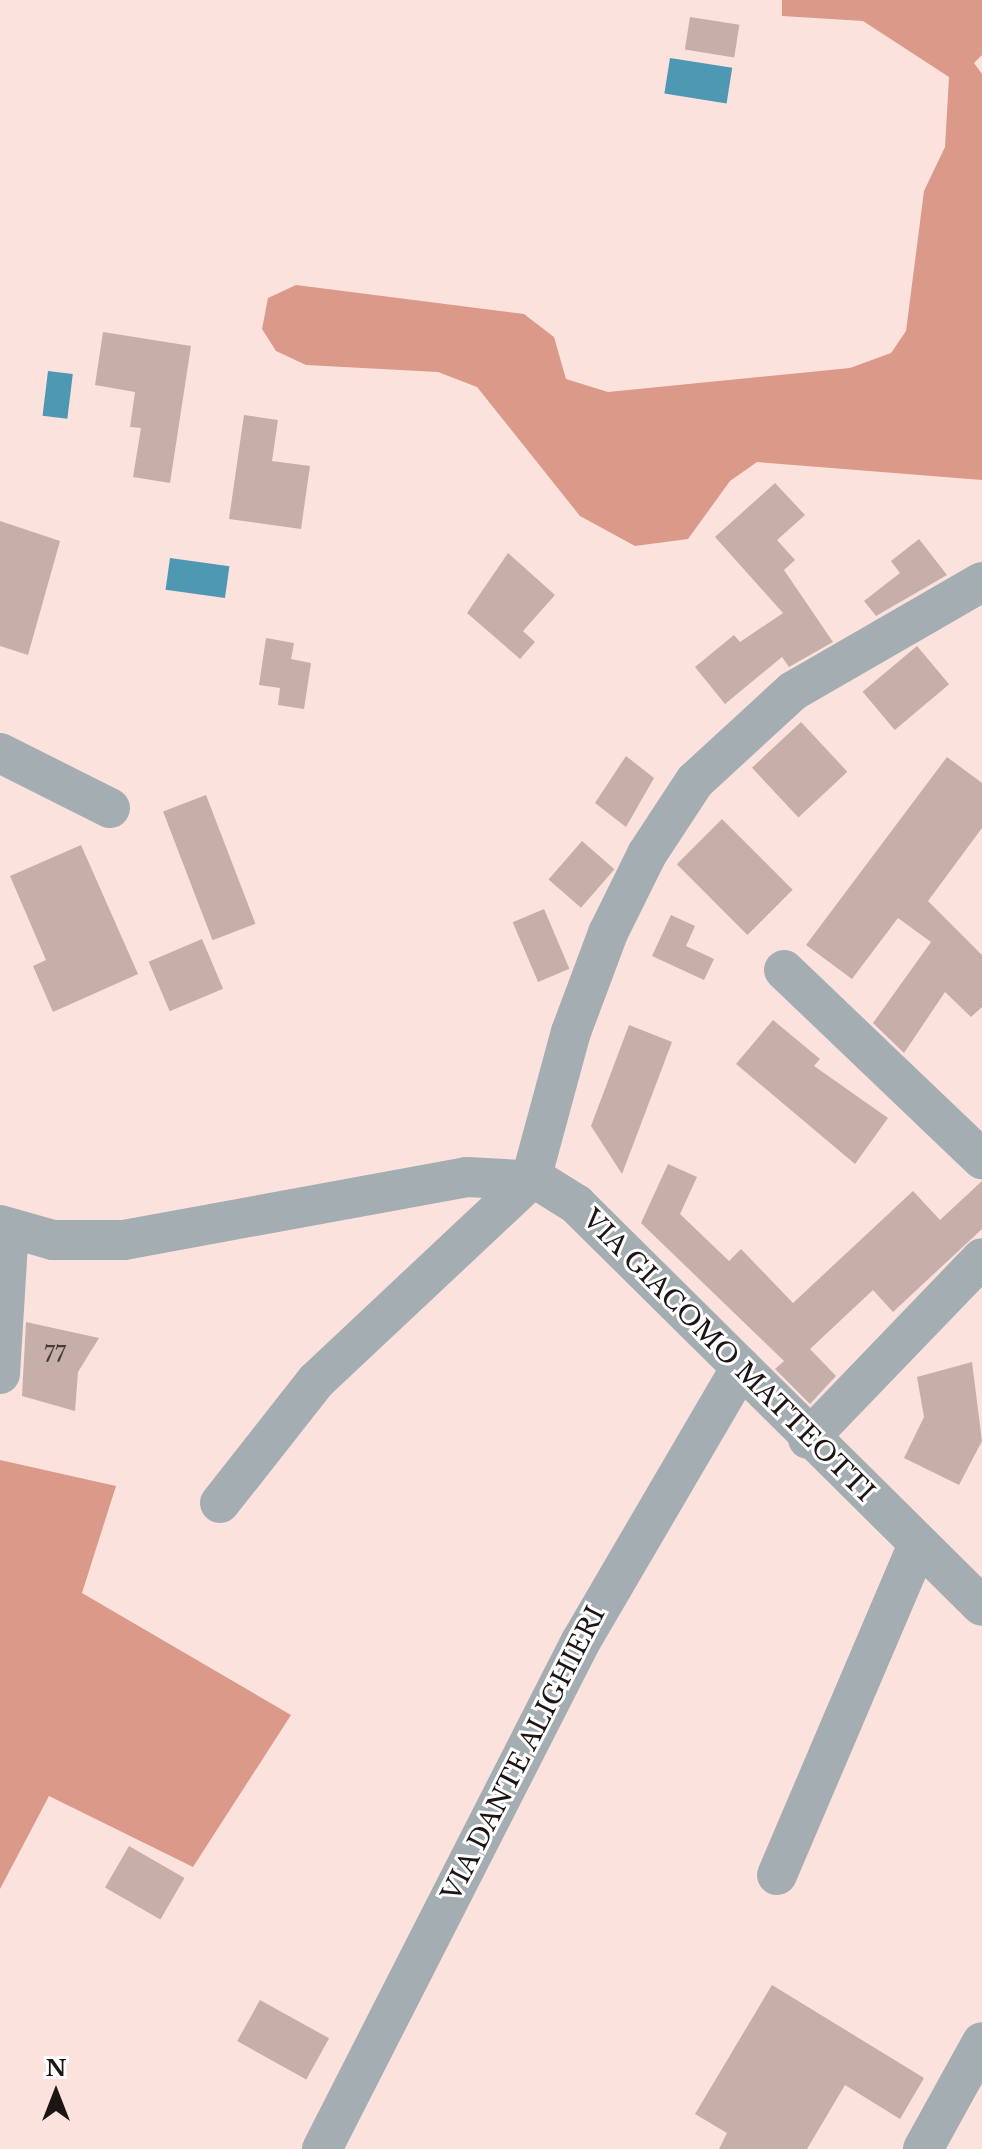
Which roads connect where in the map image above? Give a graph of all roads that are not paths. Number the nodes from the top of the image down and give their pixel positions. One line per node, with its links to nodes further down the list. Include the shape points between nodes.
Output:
1 (982, 582): 6 (street, via 793,691 732,742 684,796 623,899 591,975)
2 (0, 753): 3 (street)
3 (110, 808)
4 (784, 970): 5 (street)
5 (982, 1159)
6 (531, 1179): 7 (street, VIA GIACOMO MATTEOTTI, via 459,1179 135,1239 65,1241); 9 (street, VIA GIACOMO MATTEOTTI, via 576,1204); 12 (street, via 316,1381)
7 (5, 1226): 10 (street, VIA GIACOMO MATTEOTTI)
8 (982, 1258): 11 (street)
9 (741, 1367): 11 (street, VIA GIACOMO MATTEOTTI); 17 (street, VIA DANTE ALIGHIERI, via 588,1628)
10 (0, 1374)
11 (808, 1439): 13 (street, VIA GIACOMO MATTEOTTI)
12 (220, 1503)
13 (918, 1544): 14 (street, VIA GIACOMO MATTEOTTI); 15 (street)
14 (982, 1606)
15 (777, 1875)
16 (982, 2042): 18 (street)
17 (322, 2149)
18 (923, 2149)

